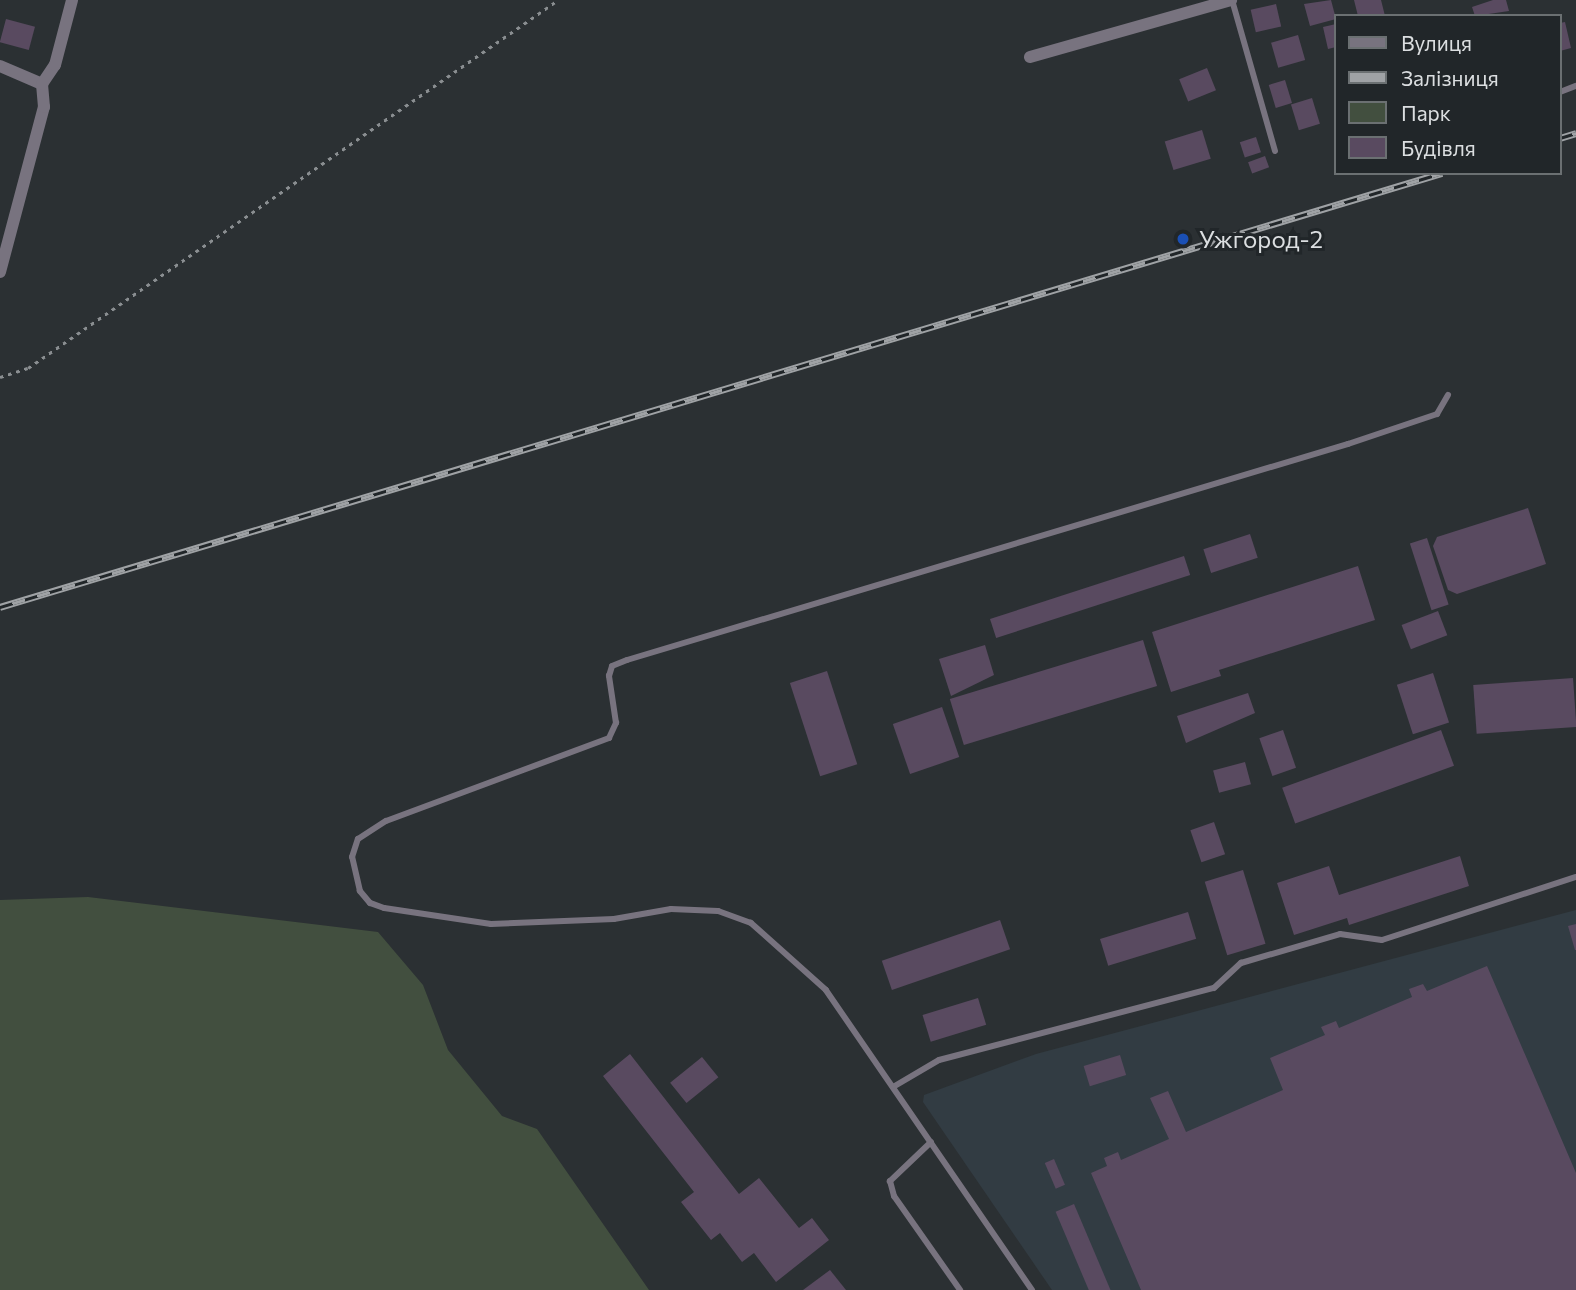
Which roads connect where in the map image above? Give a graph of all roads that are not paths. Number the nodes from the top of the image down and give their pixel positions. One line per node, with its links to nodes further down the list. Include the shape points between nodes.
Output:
1 (72, 0): 5 (street, via 55,65)
2 (1231, 0): 3 (street); 6 (lane)
3 (1030, 57)
4 (0, 66): 5 (street)
5 (42, 84): 7 (street, via 44,107)
6 (1275, 150)
7 (0, 272)
8 (1448, 394): 10 (lane, via 1437,414 1348,444 626,660 612,666 609,676 616,723 609,738 386,821 358,839 352,857 360,891 370,903 384,908 491,925 614,919 671,909 718,911 751,923 826,990)
9 (1576, 877): 10 (lane, via 1382,940 1340,934 1241,963 1214,988 939,1060)
10 (893, 1087): 11 (lane)
11 (931, 1142): 12 (lane, via 890,1181 894,1196); 13 (lane)
12 (960, 1290)
13 (1032, 1290)

